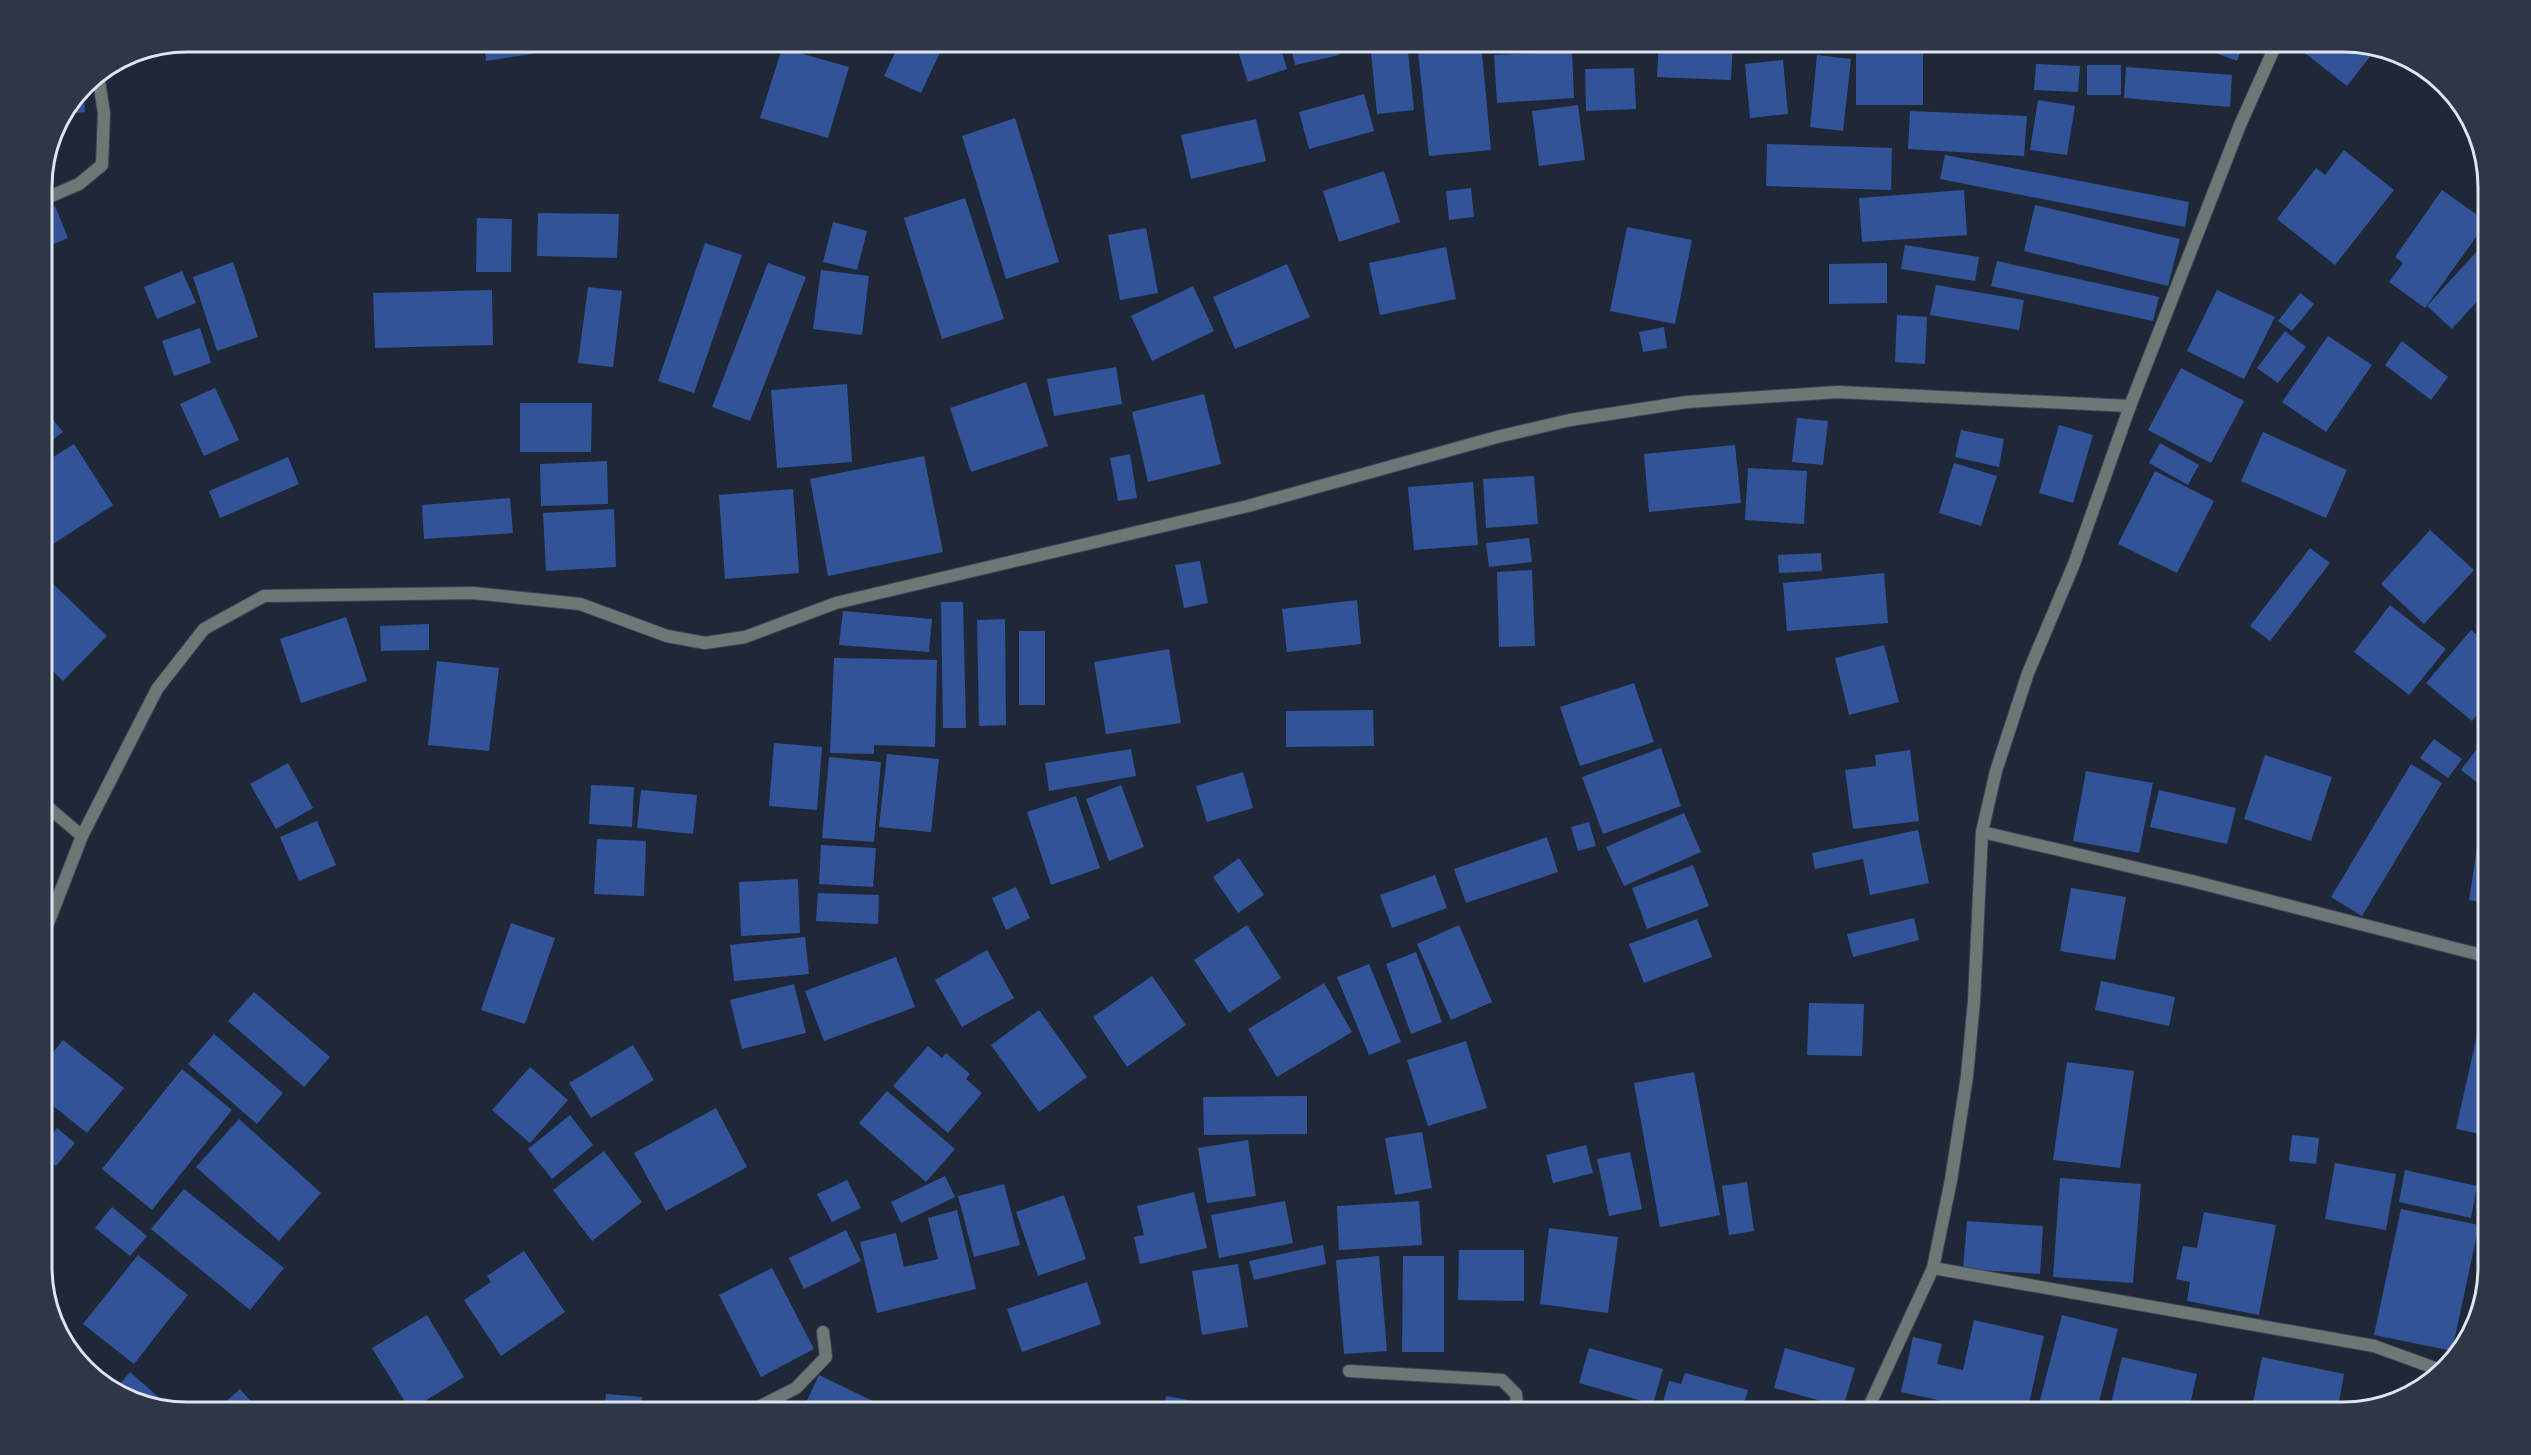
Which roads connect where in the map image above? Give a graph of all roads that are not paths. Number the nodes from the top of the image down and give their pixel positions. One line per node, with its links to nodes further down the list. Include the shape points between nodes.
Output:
1 (2273, 52): 4 (street)
2 (100, 85): 3 (street, via 104,113 102,165 79,184)
3 (53, 195)
4 (2130, 406): 6 (street, via 2074,564 2028,673 1996,771); 7 (street, via 1838,392 1687,402 1582,418 1497,437 1248,506 836,603 745,637 705,643 667,636 580,604 473,593 264,596 204,629 157,689)
5 (53, 811): 7 (street)
6 (1982, 832): 9 (street); 10 (street, via 1967,1076)
7 (82, 836): 8 (street)
8 (53, 911)
9 (2478, 954)
10 (1933, 1268): 12 (street, via 2374,1346); 16 (street)
11 (824, 1332): 14 (street, via 826,1357 796,1388)
12 (2434, 1368)
13 (1349, 1371): 15 (street, via 1502,1380 1516,1394)
14 (769, 1402)
15 (1517, 1402)
16 (1871, 1402)

